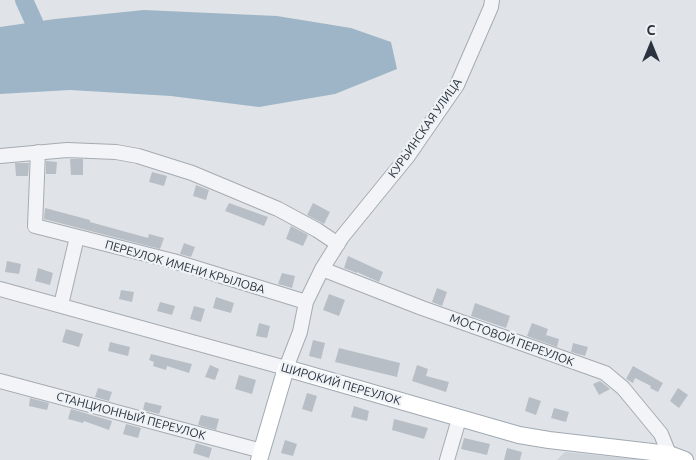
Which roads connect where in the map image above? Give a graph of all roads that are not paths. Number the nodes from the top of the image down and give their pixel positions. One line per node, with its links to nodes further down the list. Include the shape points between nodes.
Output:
1 (492, 0): 5 (street, КУРЬИНСКАЯ УЛИЦА, via 457,85 408,156)
2 (38, 152): 3 (street); 4 (street, ПЕРЕУЛОК ИМЕНИ КРЫЛОВА, via 35,226); 5 (street, via 91,150 138,156 278,209)
3 (0, 156)
4 (77, 237): 8 (street, ПЕРЕУЛОК ИМЕНИ КРЫЛОВА, via 172,261); 9 (street)
5 (338, 244): 6 (street, КУРЬИНСКАЯ УЛИЦА)
6 (322, 268): 8 (street, КУРЬИНСКАЯ УЛИЦА); 13 (street, МОСТОВОЙ ПЕРЕУЛОК, via 422,308 605,373 623,388 661,434)
7 (0, 289): 9 (street, ШИРОКИЙ ПЕРЕУЛОК)
8 (306, 302): 10 (street, КУРЬИНСКАЯ УЛИЦА, via 300,332)
9 (61, 305): 10 (street, ШИРОКИЙ ПЕРЕУЛОК)
10 (286, 368): 12 (main road, ШИРОКИЙ ПЕРЕУЛОК); 14 (main road)
11 (0, 381): 14 (street, СТАНЦИОННЫЙ ПЕРЕУЛОК)
12 (459, 419): 13 (main road, ШИРОКИЙ ПЕРЕУЛОК, via 519,435); 15 (street)
13 (669, 454): 16 (main road, ШИРОКИЙ ПЕРЕУЛОК)
14 (260, 455)
15 (447, 460)
16 (684, 460)

